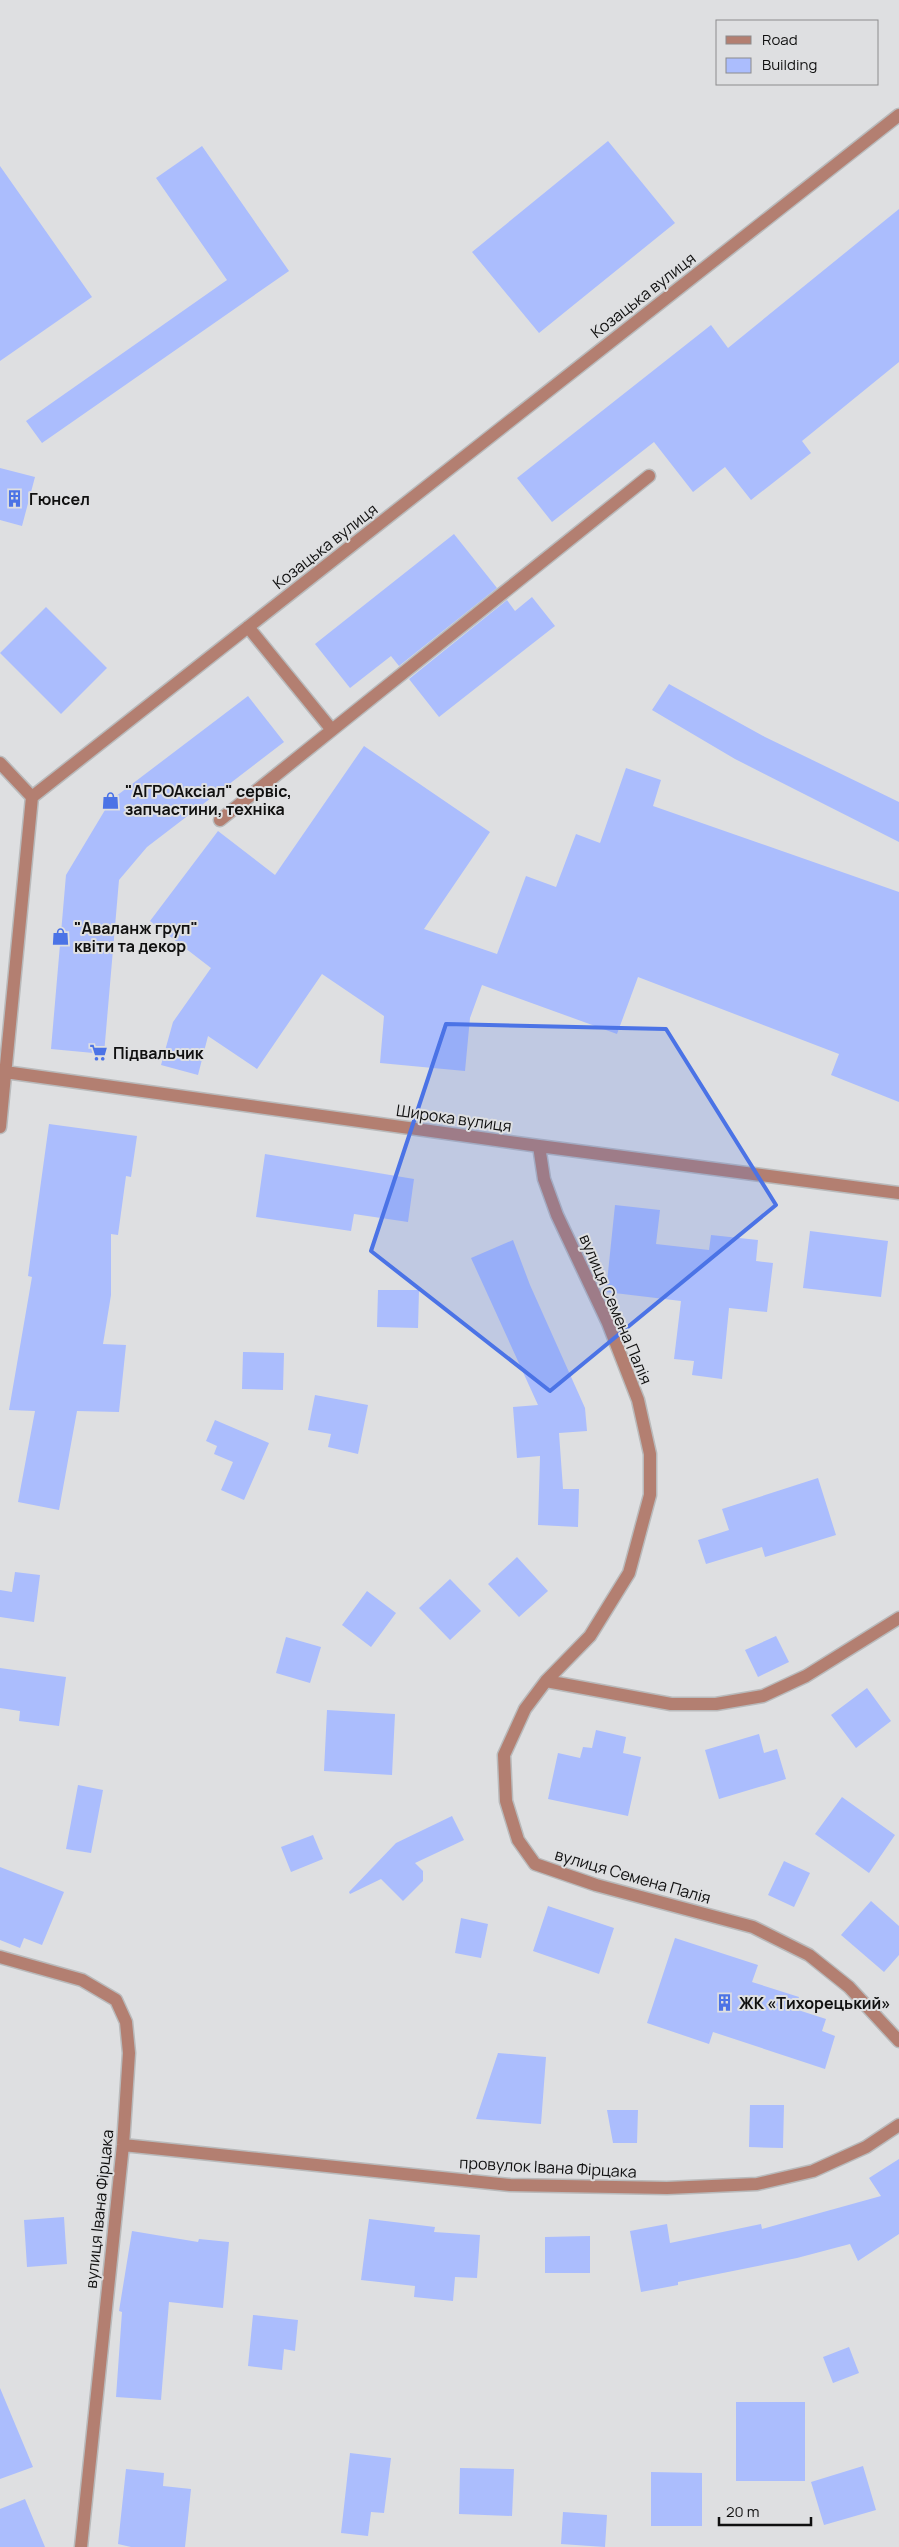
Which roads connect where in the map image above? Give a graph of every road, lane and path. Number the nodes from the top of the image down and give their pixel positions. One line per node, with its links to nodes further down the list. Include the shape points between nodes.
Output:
1 (899, 115): 3 (street, Козацька вулиця)
2 (649, 476): 4 (street)
3 (248, 627): 4 (street); 6 (street, Козацька вулиця)
4 (332, 730): 7 (street)
5 (0, 764): 6 (street)
6 (32, 797): 8 (street)
7 (220, 820)
8 (5, 1072): 9 (street); 10 (street, Широка вулиця)
9 (0, 1127)
10 (539, 1146): 11 (street, Широка вулиця); 13 (street, вулиця Семена Палія, via 544,1179 557,1215 608,1323 638,1400 650,1454 650,1495 629,1573 590,1636)
11 (899, 1193)
12 (899, 1618): 13 (street, via 806,1676 763,1696 716,1704 671,1704)
13 (546, 1681): 15 (street, вулиця Семена Палія, via 525,1709 504,1755 506,1801 518,1840 535,1864 596,1885 753,1928 808,1955 849,1987)
14 (0, 1957): 17 (street, вулиця Івана Фірцака, via 82,1980 116,2000 126,2022 129,2053)
15 (899, 2040)
16 (899, 2124): 17 (street, провулок Івана Фірцака, via 866,2147 813,2171 757,2184 668,2188 510,2185)
17 (123, 2145): 18 (street, вулиця Івана Фірцака)
18 (81, 2547)

